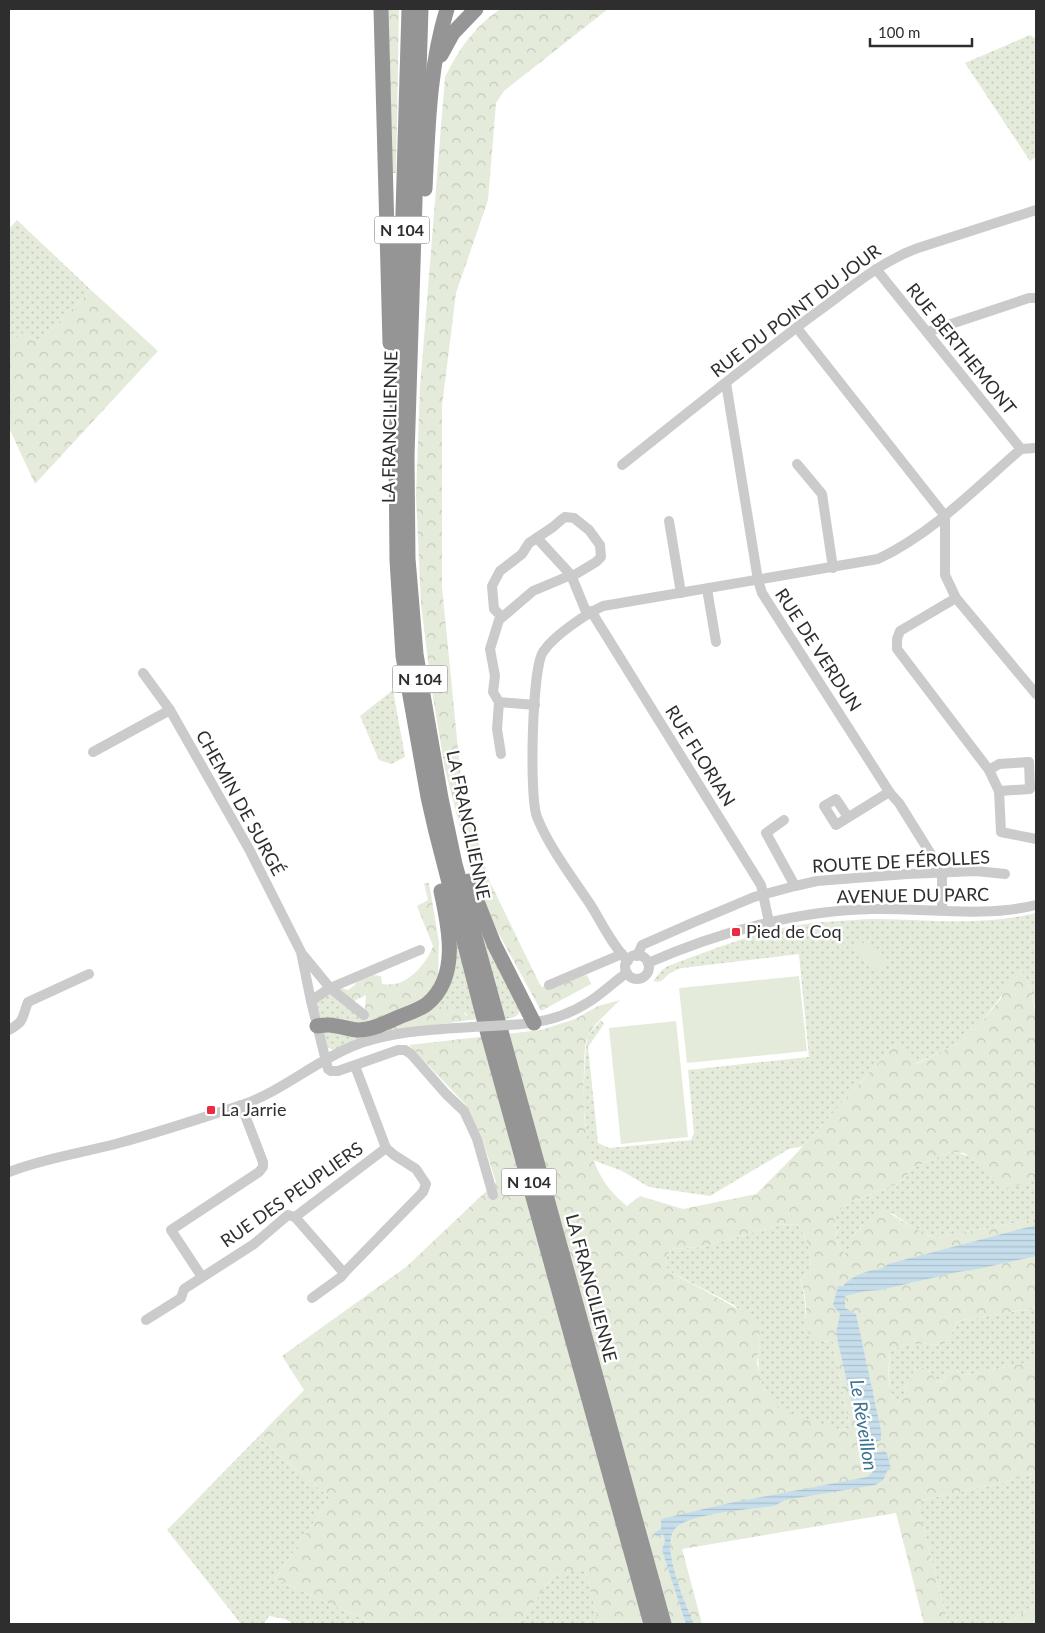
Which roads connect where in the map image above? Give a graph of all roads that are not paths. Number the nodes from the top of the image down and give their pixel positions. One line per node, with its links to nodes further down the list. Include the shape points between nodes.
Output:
1 (381, 9): 16 (highway, via 390,438)
2 (409, 9): 16 (highway, LA FRANCILIENNE / N 104)
3 (421, 9): 9 (highway, LA FRANCILIENNE / N 104)
4 (447, 9): 6 (highway)
5 (476, 9): 6 (highway, via 447,42)
6 (433, 77): 9 (highway, via 420,278)
7 (1036, 210): 8 (street, RUE DU POINT DU JOUR, via 903,253)
8 (876, 269): 11 (street, RUE DU POINT DU JOUR); 12 (street, RUE BERTHEMONT)
9 (411, 294): 41 (highway, LA FRANCILIENNE / N 104, via 408,559)
10 (1036, 298): 12 (street)
11 (797, 328): 13 (street, RUE DU POINT DU JOUR); 19 (street)
12 (927, 332): 15 (street, RUE BERTHEMONT)
13 (726, 383): 18 (street, RUE DU POINT DU JOUR); 24 (street, RUE DE VERDUN)
14 (1036, 448): 15 (street)
15 (1021, 449): 19 (street)
16 (396, 450): 41 (highway, LA FRANCILIENNE / N 104, via 397,560 403,656)
17 (797, 464): 22 (street, via 822,494)
18 (622, 465)
19 (945, 516): 22 (street, via 897,550 878,559); 27 (street, via 945,575)
20 (669, 521): 26 (street)
21 (537, 538): 23 (street); 23 (street, via 565,517 574,518 590,530 600,545 601,557); 29 (street, via 500,571 492,586 494,608)
22 (833, 568): 24 (street)
23 (571, 576): 28 (street, RUE FLORIAN); 29 (street, via 533,591)
24 (758, 580): 25 (street); 40 (street, RUE DE VERDUN, via 767,602)
25 (707, 588): 26 (street); 30 (street)
26 (681, 593): 28 (street, via 603,606)
27 (956, 598): 32 (street); 38 (street, via 900,632 897,649)
28 (589, 613): 34 (street, via 542,653); 48 (street, RUE FLORIAN, via 761,885)
29 (502, 617): 33 (street, via 490,649 495,676 493,692)
30 (716, 642)
31 (143, 673): 35 (street, CHEMIN DE SURGÉ)
32 (1036, 694)
33 (499, 702): 34 (street); 37 (street, via 497,729)
34 (534, 705): 54 (street, via 531,776 536,815 559,856)
35 (170, 710): 36 (street); 53 (street, CHEMIN DE SURGÉ, via 249,849)
36 (93, 752)
37 (501, 754)
38 (989, 770): 39 (street); 39 (street, via 999,764 1029,762 1030,789)
39 (998, 791): 44 (street, via 1001,832)
40 (890, 793): 42 (street); 45 (street, RUE DE VERDUN)
41 (434, 798): 62 (highway, via 453,825 465,872 494,944); 63 (highway, via 426,815 449,942 447,973 440,990 416,1011 368,1029); 76 (highway, LA FRANCILIENNE / N 104); 77 (highway, LA FRANCILIENNE / N 104, via 486,1027)
42 (848, 817)
43 (784, 820): 47 (street, via 766,832)
44 (1036, 839)
45 (942, 872): 46 (street, ROUTE DE FÉROLLES); 47 (street, ROUTE DE FÉROLLES, via 826,880); 50 (street)
46 (1005, 874)
47 (795, 886): 48 (street, ROUTE DE FÉROLLES)
48 (762, 895): 51 (street, RUE FLORIAN); 54 (street, ROUTE DE FÉROLLES, via 642,945)
49 (1036, 905): 50 (street, AVENUE DU PARC, via 1000,911)
50 (942, 910): 51 (street, AVENUE DU PARC, via 872,909)
51 (769, 922): 55 (street, AVENUE DU PARC)
52 (420, 950): 59 (street)
53 (301, 952): 59 (street, CHEMIN DE SURGÉ); 60 (street, CHEMIN DE SURGÉ)
54 (629, 957): 55 (street, via 644,958); 56 (street); 58 (street, ROUTE DE FÉROLLES)
55 (648, 963): 56 (street, via 647,974 642,978 632,978)
56 (627, 973): 62 (street, via 587,1003)
57 (89, 974): 64 (street, via 28,1002 23,1019)
58 (549, 985)
59 (330, 988): 60 (street); 61 (street, CHEMIN DE SURGÉ)
60 (311, 1001): 63 (street, CHEMIN DE SURGÉ)
61 (364, 1015)
62 (534, 1023): 65 (street, bridge, via 416,1031 353,1046)
63 (317, 1026): 65 (street, CHEMIN DE SURGÉ)
64 (9, 1030)
65 (325, 1061): 66 (street, via 331,1071); 67 (street)
66 (355, 1066): 68 (street, RUE DES PEUPLIERS); 70 (street, via 398,1050 411,1054 464,1111 477,1139)
67 (241, 1105): 69 (street); 73 (street, via 263,1167 171,1230)
68 (386, 1148): 71 (street, RUE DES PEUPLIERS); 72 (street, via 416,1169 426,1184 424,1192)
69 (9, 1172)
70 (493, 1195)
71 (296, 1217): 72 (street); 73 (street, RUE DES PEUPLIERS, via 288,1215 254,1244)
72 (344, 1273): 74 (street)
73 (202, 1277): 75 (street, RUE DES PEUPLIERS, via 184,1289 181,1298)
74 (312, 1298)
75 (146, 1320)
76 (649, 1567): 78 (highway, LA FRANCILIENNE / N 104); 79 (highway)
77 (651, 1624)
78 (664, 1624)
79 (672, 1624)

